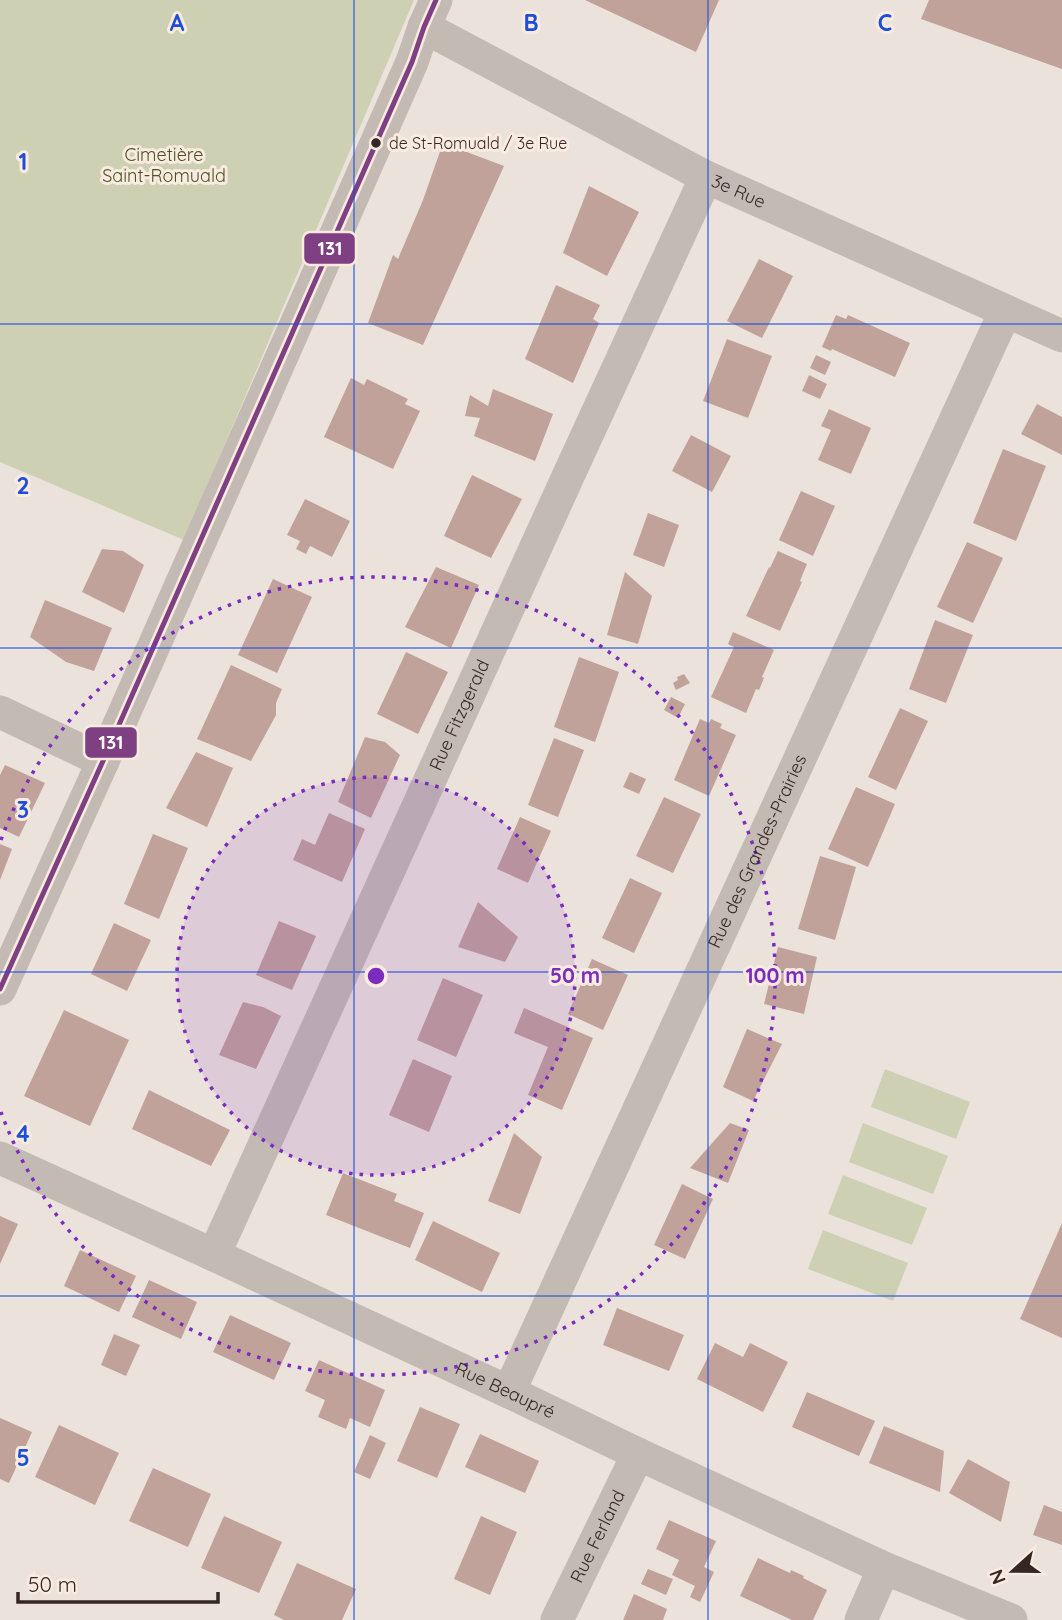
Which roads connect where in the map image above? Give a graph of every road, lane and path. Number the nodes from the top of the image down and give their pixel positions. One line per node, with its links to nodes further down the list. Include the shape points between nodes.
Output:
1 (430, 14): 2 (street, 3e Rue); 6 (street)
2 (706, 177): 3 (street, 3e Rue); 9 (street, Rue Fitzgerald)
3 (1004, 312): 4 (street, 3e Rue); 10 (street, Rue des Grandes-Prairies)
4 (1062, 337)
5 (0, 712): 6 (street)
6 (103, 761): 7 (street)
7 (0, 989)
8 (0, 1158): 9 (street, Rue Beaupré)
9 (214, 1255): 10 (street, Rue Beaupré)
10 (509, 1392): 11 (street, Rue Beaupré)
11 (638, 1454): 12 (street, Rue Beaupré); 13 (street, Rue Ferland)
12 (884, 1567): 14 (street); 15 (street, Rue Beaupré)
13 (557, 1620)
14 (861, 1620)
15 (1012, 1620)

